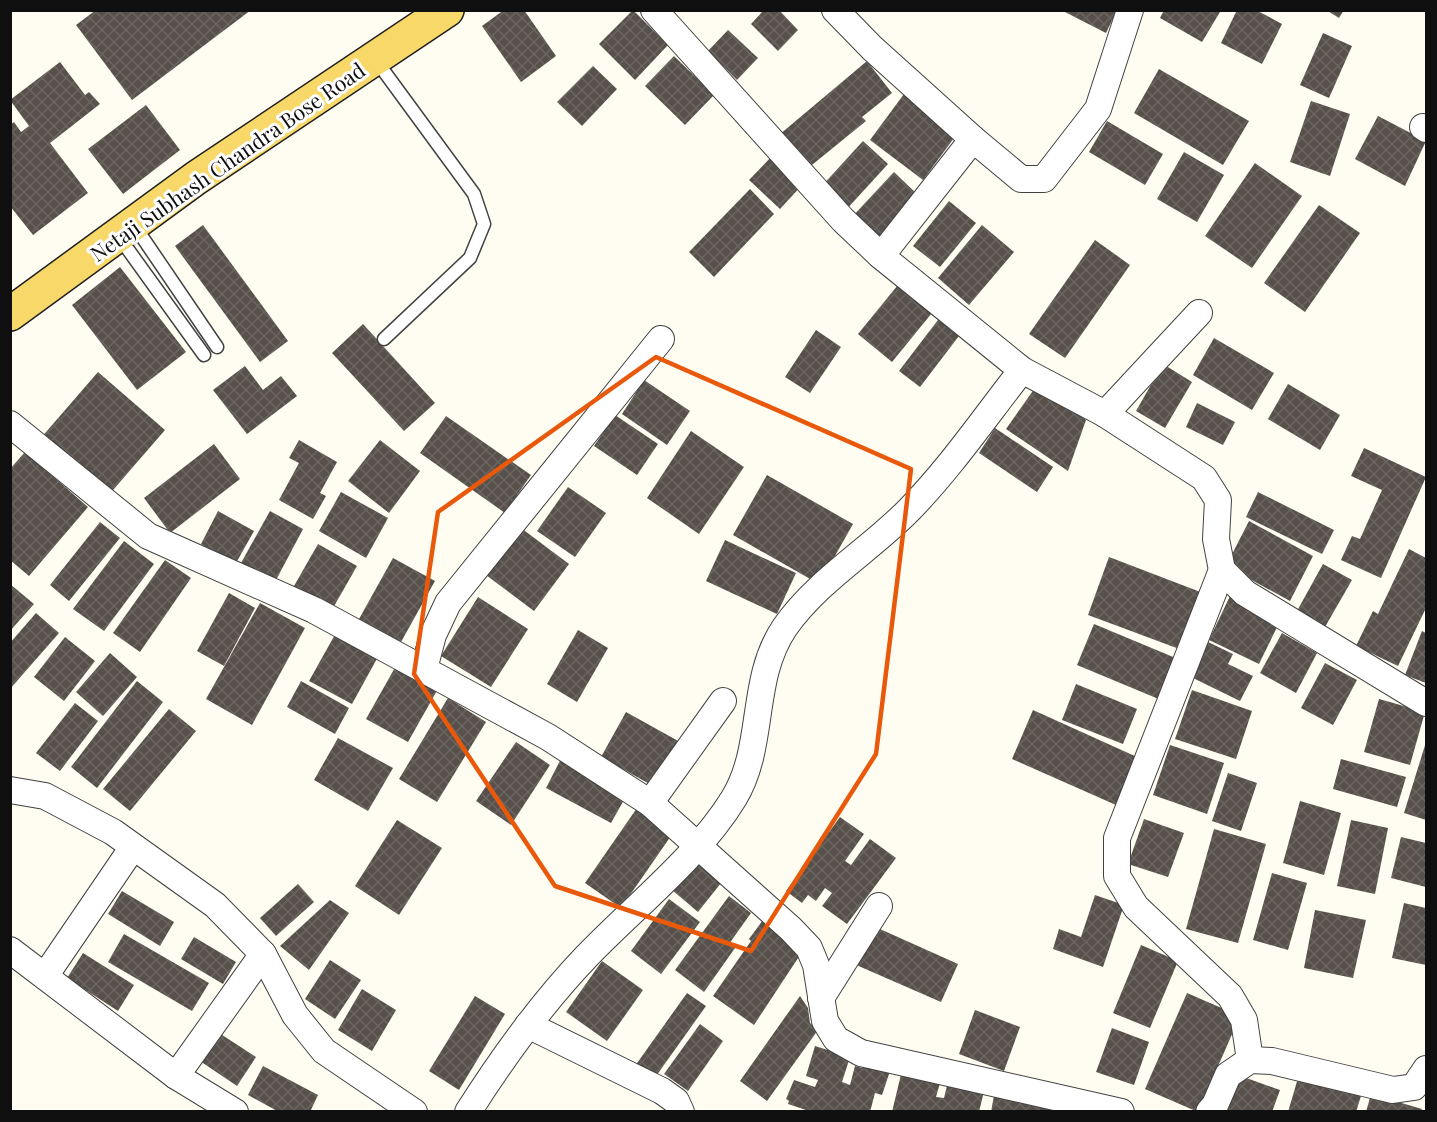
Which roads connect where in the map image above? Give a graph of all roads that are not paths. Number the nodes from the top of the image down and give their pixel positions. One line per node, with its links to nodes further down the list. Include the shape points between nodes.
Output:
1 (447, 10): 5 (main road, Netaji Subhash Chandra Bose Road)
2 (654, 10): 8 (street, via 835,212)
3 (835, 10): 6 (street)
4 (1130, 10): 6 (street, via 1098,109 1044,179 1021,179)
5 (375, 58): 7 (main road, Netaji Subhash Chandra Bose Road, via 196,178); 11 (lane, via 474,194 484,224 470,258)
6 (974, 140): 8 (street)
7 (126, 230): 10 (main road, Netaji Subhash Chandra Bose Road); 13 (lane); 14 (lane)
8 (881, 256): 15 (street)
9 (1199, 313): 16 (street)
10 (10, 314)
11 (384, 339)
12 (661, 339): 19 (street, via 448,603 433,635)
13 (217, 347)
14 (204, 356)
15 (1022, 369): 16 (street); 24 (street, via 948,466 908,511 807,601 785,628 765,667 750,759 734,797)
16 (1105, 414): 18 (street, via 1204,478 1218,501 1216,539)
17 (10, 424): 19 (street, via 148,536 314,610)
18 (1222, 570): 21 (street, via 1245,593); 32 (street, via 1117,838 1117,876 1136,907 1230,996 1244,1020)
19 (424, 669): 23 (street, via 548,737)
20 (723, 701): 23 (street)
21 (1426, 703)
22 (10, 790): 25 (street, via 45,796)
23 (650, 803): 24 (street)
24 (696, 845): 30 (street, via 808,948 816,965); 31 (street, via 584,959)
25 (133, 847): 28 (street, via 214,905); 29 (street)
26 (879, 906): 30 (street)
27 (10, 950): 29 (street)
28 (262, 954): 33 (street); 36 (street, via 296,1016 324,1051)
29 (45, 976): 33 (street)
30 (821, 998): 39 (street, via 825,1021 836,1039 861,1053)
31 (528, 1025): 37 (street); 38 (street, via 663,1091 676,1101)
32 (1250, 1060): 34 (street, via 1272,1061 1393,1090); 40 (street, via 1228,1075)
33 (176, 1076): 35 (street)
34 (1422, 1087)
35 (235, 1112)
36 (414, 1112)
37 (468, 1112)
38 (681, 1112)
39 (1121, 1112)
40 (1209, 1112)

